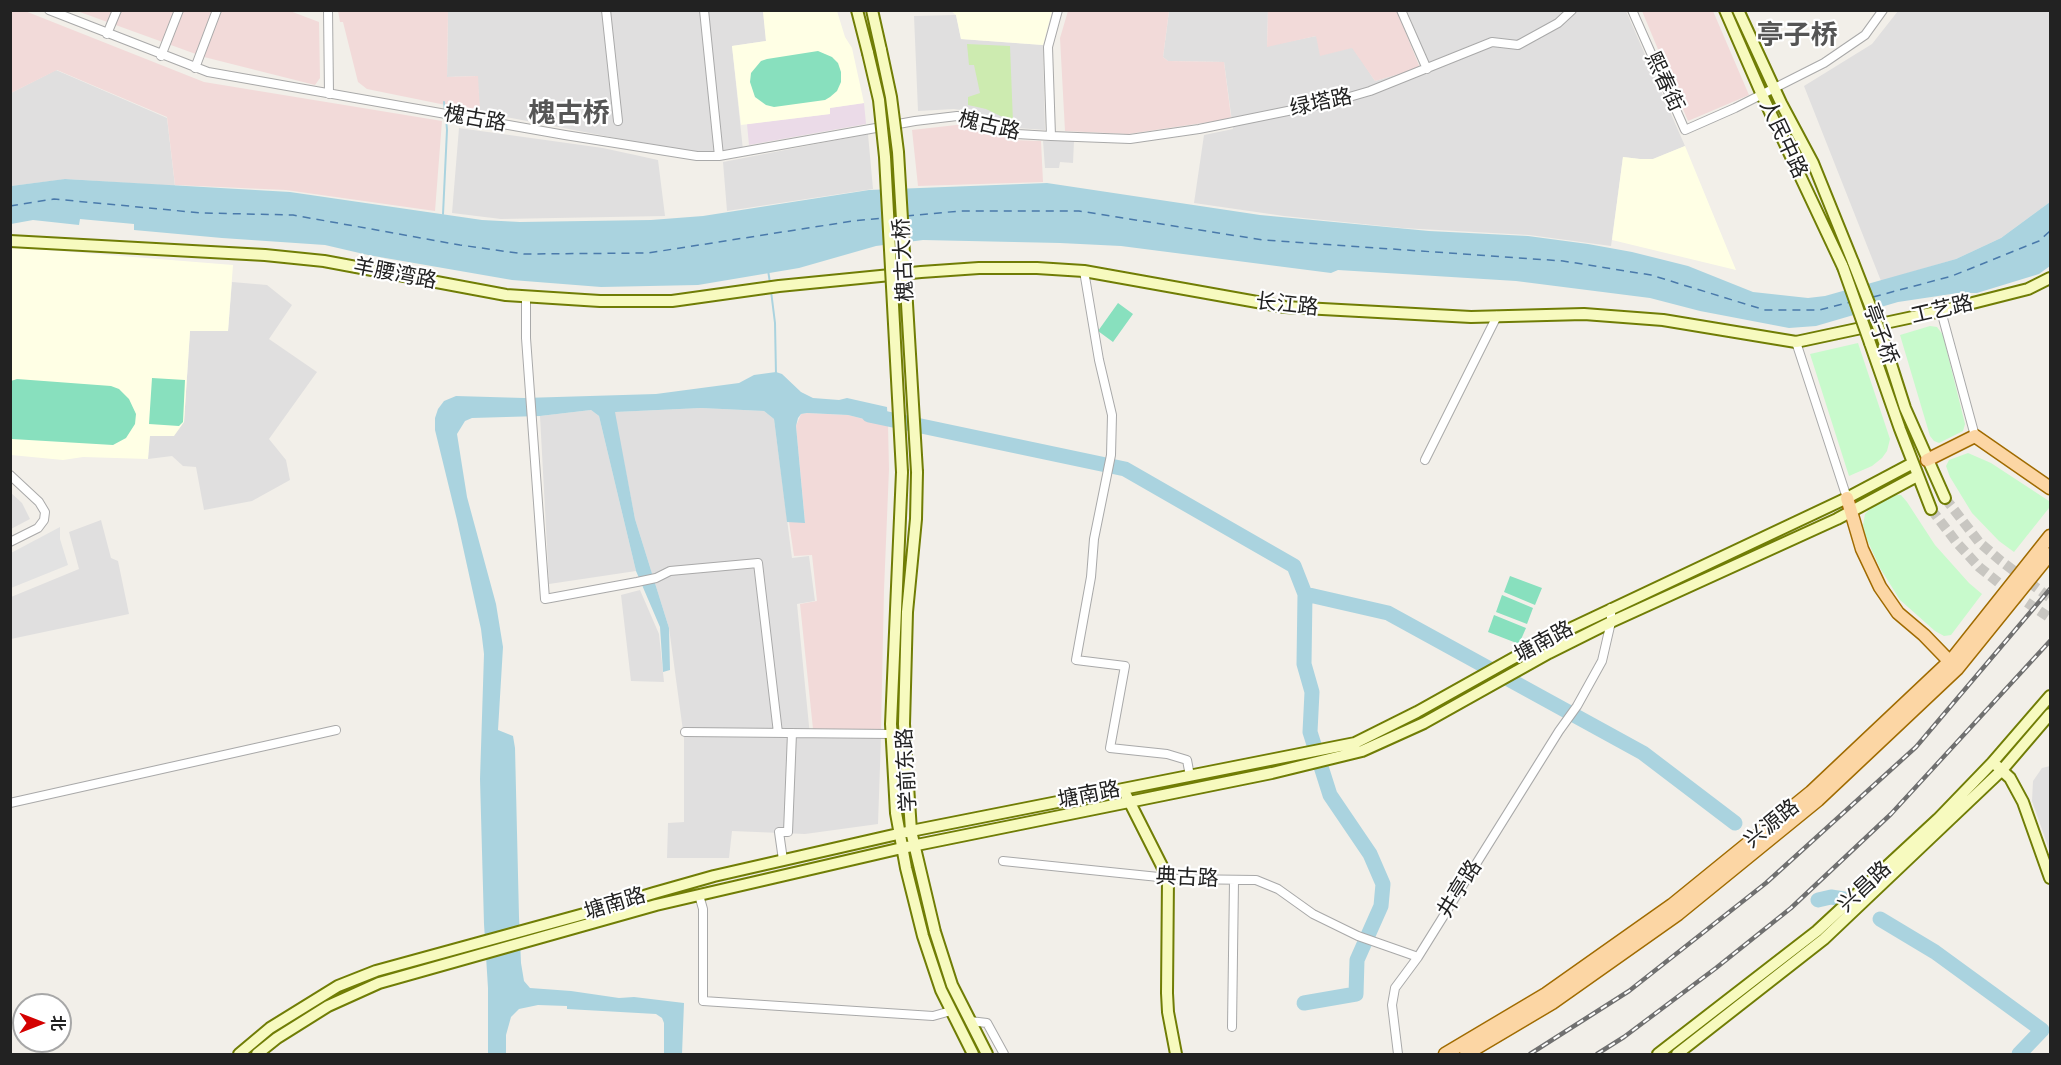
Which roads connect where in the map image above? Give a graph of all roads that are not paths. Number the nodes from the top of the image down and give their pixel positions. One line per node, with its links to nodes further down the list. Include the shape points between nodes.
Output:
1 (49, 10): 17 (street, 槐古路)
2 (117, 10): 17 (street)
3 (179, 10): 18 (street)
4 (217, 10): 19 (street)
5 (328, 10): 22 (street)
6 (606, 10): 24 (street)
7 (704, 10): 26 (street)
8 (857, 10): 40 (main road, 槐古大桥, bridge, via 879,100 885,157)
9 (872, 10): 41 (main road, 槐古大桥, bridge, via 891,97 898,152)
10 (1058, 10): 25 (street, via 1048,47)
11 (1401, 10): 20 (street)
12 (1572, 10): 20 (street, 绿塔路, via 1558,23 1518,45 1492,42)
13 (1632, 10): 23 (street, 熙春街, via 1685,130)
14 (1725, 10): 23 (main road, 人民中路)
15 (1738, 10): 21 (main road)
16 (1883, 10): 21 (street, 熙春街, via 1865,35)
17 (107, 34): 18 (street, 槐古路)
18 (161, 56): 19 (street, 槐古路)
19 (195, 68): 22 (street, 槐古路)
20 (1427, 69): 25 (street, 绿塔路, via 1332,102 1199,129 1130,139)
21 (1775, 89): 23 (street, 熙春街); 28 (main road, via 1813,163)
22 (329, 94): 26 (street, 槐古路, via 576,137)
23 (1762, 95): 28 (main road, 人民中路)
24 (618, 120)
25 (1051, 136): 26 (street, 槐古路, via 1017,135 957,116)
26 (718, 156)
27 (10, 241): 32 (main road, 羊腰湾路, via 324,261)
28 (1848, 264): 38 (main road, 亭子桥, bridge, via 1883,339); 39 (main road, bridge, via 1870,343)
29 (1084, 271): 31 (main road, 长江路, via 979,268); 34 (main road, 长江路, via 1285,307); 65 (street, via 1112,415 1111,455 1076,660 1125,666 1110,748 1187,760)
30 (2050, 278): 33 (main road, 工艺路, via 2028,289)
31 (779, 286): 32 (main road, 羊腰湾路, via 672,301)
32 (526, 296): 59 (street, via 545,598 656,578 670,571 758,563)
33 (1941, 311): 35 (main road, 工艺路); 36 (street)
34 (1497, 316): 35 (main road, 长江路, via 1584,314 1663,320); 37 (street)
35 (1796, 342): 45 (street)
36 (1976, 436): 38 (main road); 44 (main road)
37 (1425, 460)
38 (1927, 460): 46 (main road, 亭子桥)
39 (1913, 463): 43 (main road); 45 (main road, 塘南路)
40 (902, 472): 61 (main road, 学前东路)
41 (917, 472): 69 (main road, 学前东路, via 904,724)
42 (10, 475): 50 (street, via 45,512 38,528)
43 (1917, 476): 47 (main road); 48 (main road, 塘南路)
44 (2050, 488)
45 (1846, 498): 48 (main road); 52 (main road, 塘南路)
46 (1945, 498)
47 (1931, 509)
48 (1851, 511): 53 (main road, 塘南路); 54 (main road, via 1862,549 1880,587 1898,613)
49 (2050, 536): 54 (main road, 兴源路)
50 (10, 543)
51 (2050, 554): 54 (main road, 兴源路)
52 (1611, 608): 53 (street, 井亭路); 62 (main road, 塘南路)
53 (1611, 622): 62 (main road, 塘南路, via 1424,723 1362,751); 78 (street, 井亭路, via 1602,661 1577,706)
54 (1953, 665): 89 (main road, 兴源路, via 1811,792 1671,905 1546,994); 90 (main road, 兴源路, via 1818,800 1678,914 1552,1003)
55 (2050, 696): 63 (main road, 兴昌路)
56 (2050, 714): 64 (main road, 兴昌路)
57 (336, 730): 67 (street)
58 (685, 732): 59 (street)
59 (778, 733): 60 (street)
60 (792, 733): 61 (street); 72 (street, via 788,832 779,832)
61 (891, 734): 70 (main road, 学前东路)
62 (1346, 749): 65 (main road, 塘南路); 68 (main road, 塘南路, via 1290,769)
63 (1992, 763): 64 (main road); 91 (main road, 兴昌路, via 1938,819 1817,931)
64 (2002, 770): 75 (main road, via 2023,802); 92 (main road, 兴昌路, via 1824,939)
65 (1190, 776): 66 (main road, 塘南路)
66 (1123, 789): 68 (main road); 69 (main road, 塘南路)
67 (10, 803)
68 (1130, 803): 71 (main road, 塘南路); 74 (main road)
69 (911, 831): 70 (main road, 塘南路); 80 (main road, 学前东路, via 934,932 952,985)
70 (899, 834): 71 (main road, 学前东路); 72 (main road, 塘南路)
71 (902, 848): 77 (main road, 塘南路); 79 (main road, 学前东路, via 923,936)
72 (783, 860): 82 (main road, 塘南路, via 376,971 338,986 270,1028)
73 (1003, 861): 74 (street, 典古路)
74 (1168, 878): 76 (street, 典古路); 87 (main road, via 1167,993)
75 (2050, 878)
76 (1233, 880): 78 (street, 典古路, via 1256,879 1278,889 1312,914 1358,936); 81 (street)
77 (699, 895): 79 (street, via 703,909 703,1001 933,1016); 83 (main road, 塘南路, via 380,983 328,1006)
78 (1418, 957): 88 (street, 井亭路, via 1395,987 1392,1005)
79 (951, 1011): 84 (main road, 学前东路)
80 (970, 1021): 85 (main road, 学前东路); 86 (street, via 987,1023)
81 (1232, 1027)
82 (239, 1054)
83 (257, 1054)
84 (973, 1054)
85 (987, 1054)
86 (1004, 1054)
87 (1176, 1054)
88 (1398, 1054)
89 (1445, 1054)
90 (1466, 1054)
91 (1658, 1054)
92 (1677, 1054)

